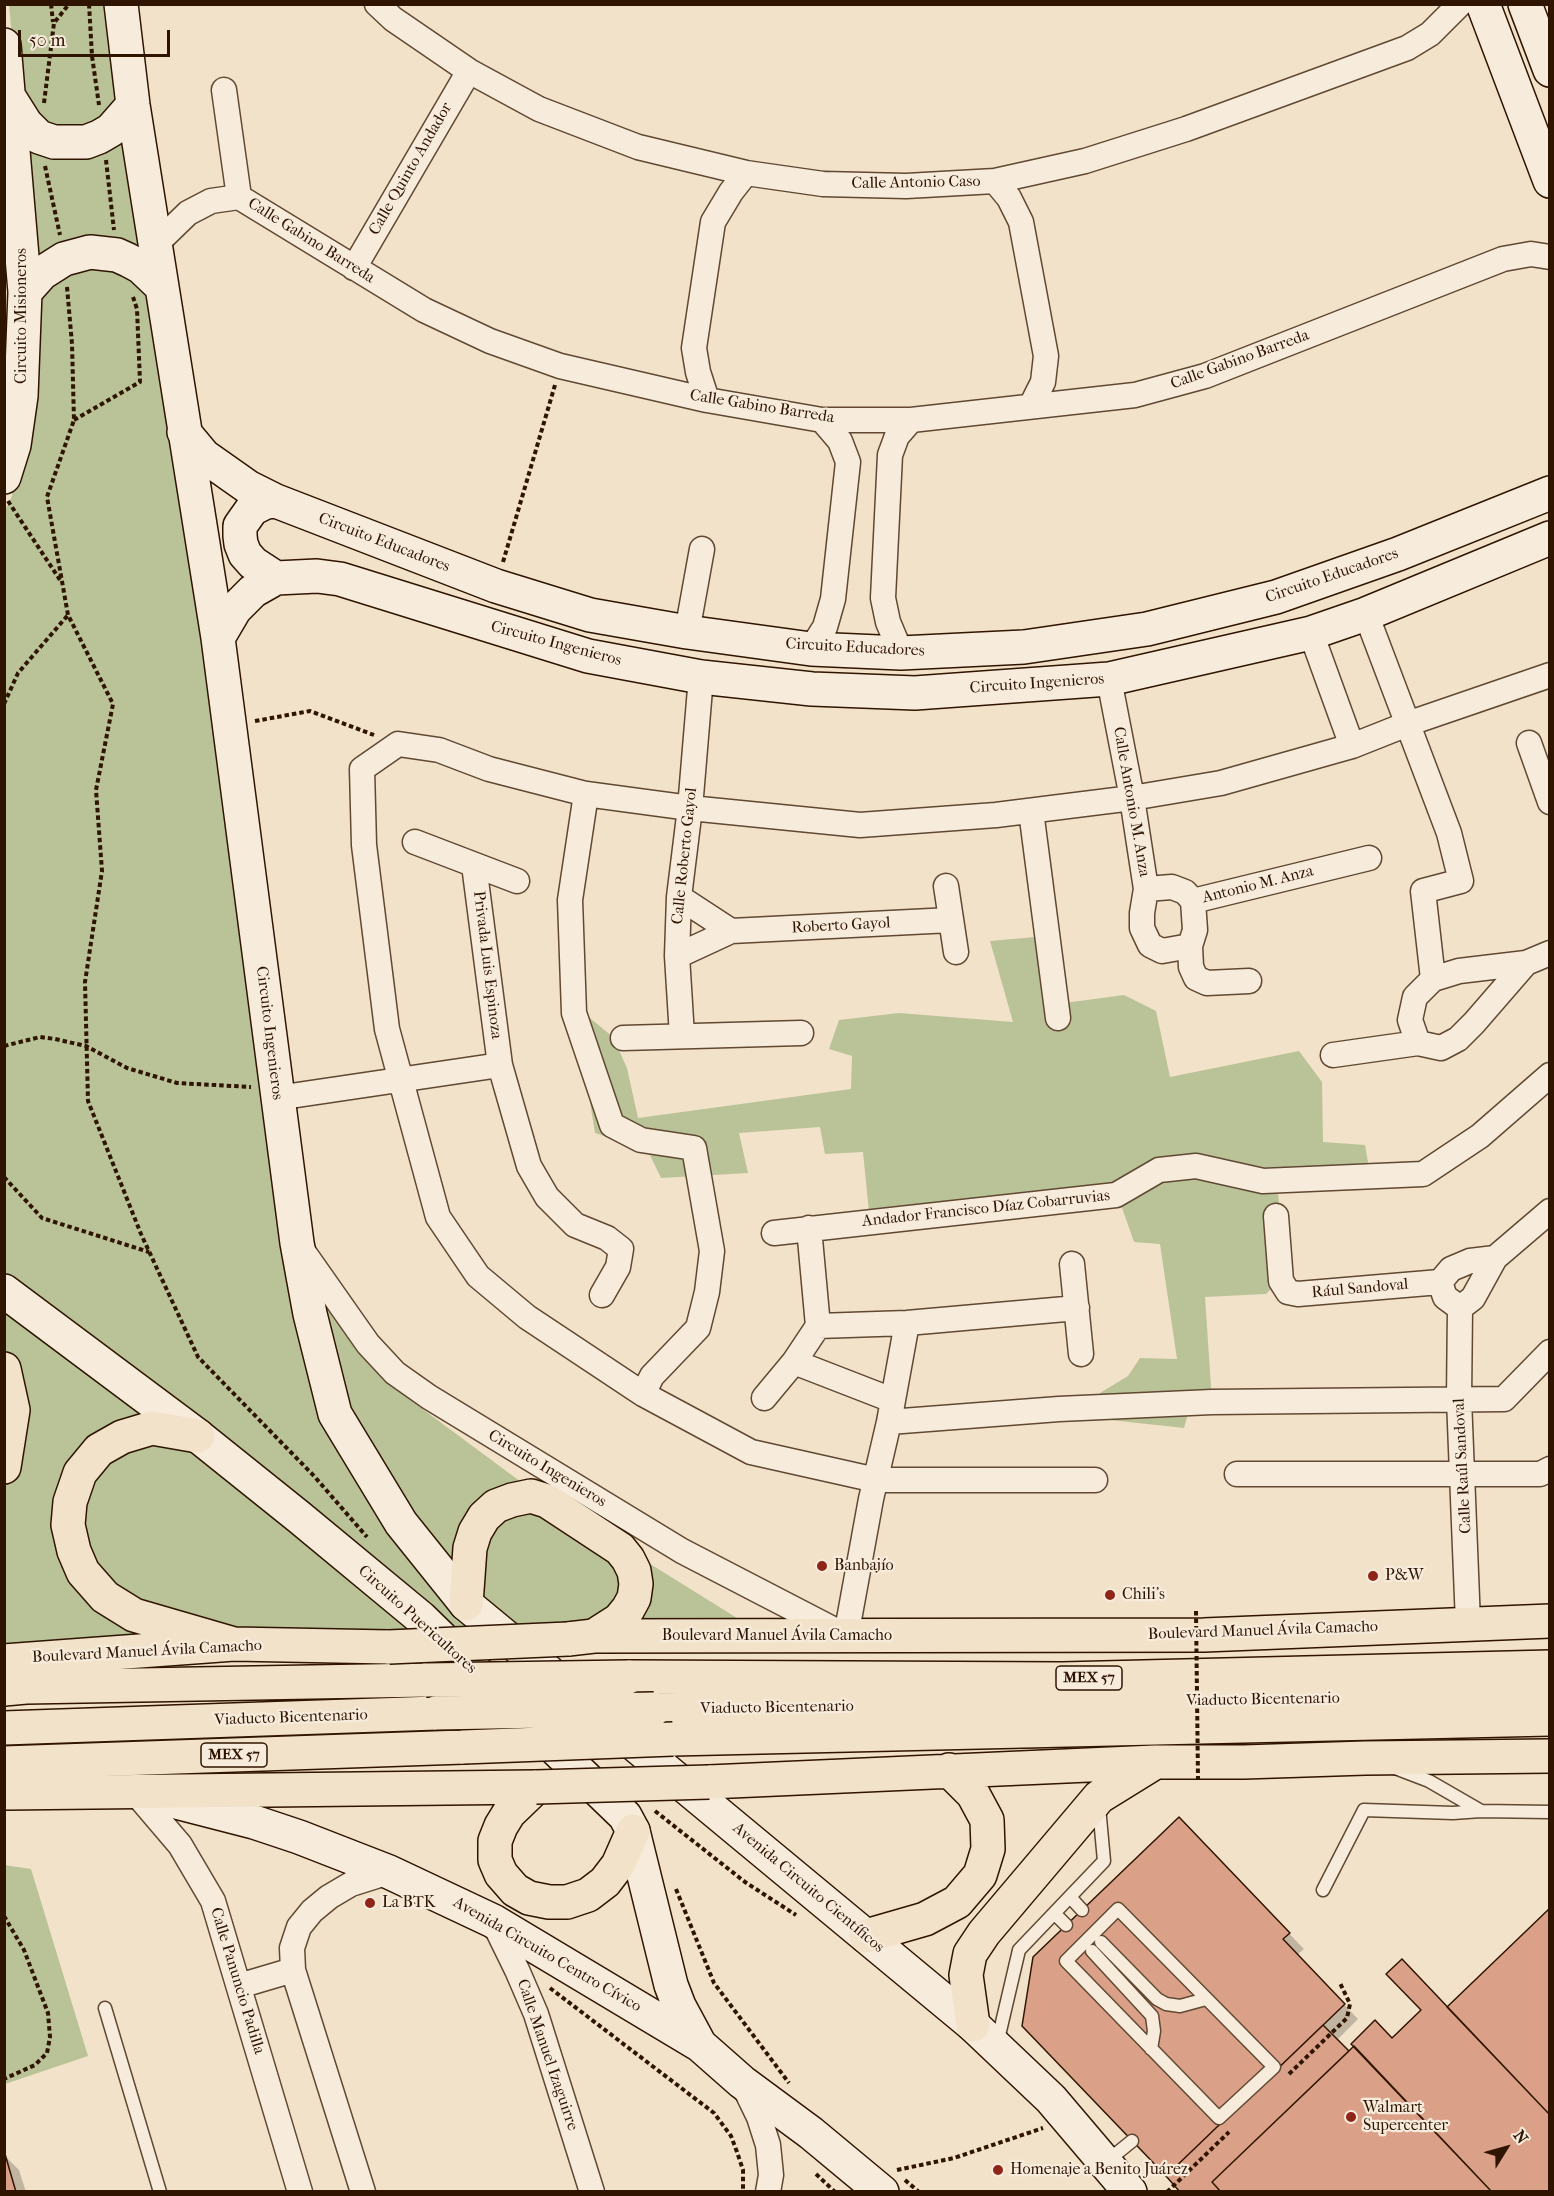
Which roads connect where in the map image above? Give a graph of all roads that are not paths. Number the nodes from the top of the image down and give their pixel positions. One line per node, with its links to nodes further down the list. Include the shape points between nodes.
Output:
1 (121, 4): 11 (main road)
2 (1460, 4): 14 (street, Calle Antonio Caso, via 1430,34 1407,48 1186,129 1085,160)
3 (1483, 4): 15 (main road)
4 (1524, 4): 7 (main road)
5 (387, 9): 8 (street, Calle Antonio Caso)
6 (4, 45): 10 (main road, Circuito Misioneros)
7 (1550, 70)
8 (469, 71): 13 (street, Calle Antonio Caso, via 538,109 638,147); 19 (street, Calle Quinto Andador)
9 (224, 90): 16 (street)
10 (9, 97): 11 (main road, via 26,124 39,137 54,142 86,142 111,130); 12 (main road, Circuito Misioneros)
11 (133, 105): 17 (main road)
12 (9, 163): 21 (main road, Circuito Misioneros)
13 (746, 173): 14 (street, Calle Antonio Caso, via 847,185); 23 (street, via 713,222 694,348)
14 (995, 181): 24 (street, via 1010,198 1021,222 1046,356 1043,382)
15 (1550, 181)
16 (239, 197): 17 (street, Calle Gabino Barreda, via 211,201 188,213); 19 (street, Calle Gabino Barreda)
17 (155, 245): 20 (main road)
18 (1550, 257): 24 (street, Calle Gabino Barreda, via 1531,254 1503,259 1205,376 1135,395)
19 (354, 268): 23 (street, Calle Gabino Barreda, via 424,310 490,340 560,366)
20 (162, 287): 21 (main road, via 141,267 117,255 90,252 64,259 42,273); 27 (main road)
21 (25, 292): 22 (main road, Circuito Misioneros)
22 (13, 396): 28 (main road, Circuito Misioneros, via 14,445)
23 (707, 400): 25 (street, Calle Gabino Barreda)
24 (1031, 406): 26 (street, Calle Gabino Barreda)
25 (822, 420): 26 (street, Calle Gabino Barreda); 38 (street, via 840,441 848,462 833,599 825,627)
26 (911, 420): 39 (street, via 897,436 891,455 883,598)
27 (184, 432): 30 (main road, Circuito Educadores, via 204,456 227,474); 37 (main road)
28 (4, 477)
29 (1550, 493): 39 (main road, Circuito Educadores, via 1398,554 1276,597 1147,629 1024,647)
30 (276, 501): 33 (main road, via 252,510 240,526 245,554); 35 (main road, Circuito Educadores, via 496,586 590,615)
31 (1550, 538): 34 (main road, Circuito Ingenieros)
32 (702, 549): 35 (street)
33 (276, 578): 37 (main road, Circuito Ingenieros, via 253,591 235,609); 41 (main road, Circuito Ingenieros, via 340,579 588,656)
34 (1366, 614): 36 (main road, Circuito Ingenieros); 43 (street)
35 (687, 632): 38 (main road, Circuito Educadores)
36 (1311, 633): 42 (main road, Circuito Ingenieros); 45 (street)
37 (218, 638): 78 (main road, Circuito Ingenieros)
38 (811, 649): 39 (main road, Circuito Educadores)
39 (901, 653)
40 (1550, 675): 43 (street)
41 (701, 677): 42 (main road, Circuito Ingenieros, via 812,689 915,693); 50 (street, Calle Roberto Gayol)
42 (1109, 679): 48 (street, Calle Antonio M. Anza)
43 (1410, 723): 45 (street); 67 (street, via 1449,833 1461,881 1423,891)
44 (1529, 743): 46 (street)
45 (1352, 746): 48 (street, via 1221,783)
46 (1545, 775): 49 (street)
47 (586, 794): 50 (street); 77 (street, via 489,769 438,750 398,744 362,769 364,844 387,1029); 97 (street, via 570,900 574,1013 612,1125 641,1140 694,1148 712,1251 698,1328 652,1376)
48 (1132, 798): 51 (street); 57 (street, Calle Antonio M. Anza)
49 (1550, 802)
50 (690, 808): 51 (street, via 860,825); 58 (street, Calle Roberto Gayol)
51 (1031, 811): 69 (street)
52 (415, 842): 54 (street, Privada Luis Espinoza)
53 (1369, 858): 59 (street, Antonio M. Anza)
54 (474, 865): 55 (street, Privada Luis Espinoza); 75 (street, Privada Luis Espinoza)
55 (517, 881)
56 (946, 886): 60 (street)
57 (1146, 889): 59 (street, via 1172,887 1185,892); 62 (street, Calle Antonio M. Anza, via 1142,928 1149,945 1162,951)
58 (678, 897): 61 (street); 65 (street, Calle Roberto Gayol)
59 (1192, 901): 62 (street, Antonio M. Anza, via 1196,930)
60 (951, 920): 61 (street, Roberto Gayol); 63 (street)
61 (731, 931): 65 (street, Roberto Gayol)
62 (1190, 946): 68 (street, via 1196,978 1207,983)
63 (956, 952)
64 (1550, 953): 66 (street)
65 (677, 956): 71 (street, Calle Roberto Gayol)
66 (1526, 963): 67 (street, via 1459,971); 73 (street, via 1458,1039 1441,1048)
67 (1433, 979): 73 (street, via 1415,997 1410,1020)
68 (1249, 981)
69 (1058, 1018)
70 (801, 1033): 71 (street)
71 (682, 1036): 72 (street)
72 (623, 1038)
73 (1418, 1043): 74 (street)
74 (1333, 1055)
75 (500, 1065): 77 (street); 88 (street, Privada Luis Espinoza, via 529,1166 547,1197 575,1225 607,1238 621,1250 618,1267)
76 (1550, 1075): 81 (street, Andador Francisco Díaz Cobarruvias, via 1480,1136 1423,1174 1263,1181 1196,1166 1159,1170 1116,1195)
77 (399, 1079): 78 (street); 97 (street, via 438,1217 478,1276 527,1317)
78 (277, 1093): 83 (main road, Circuito Ingenieros)
79 (1550, 1211): 84 (street)
80 (1275, 1216): 86 (street, Rául Sandoval, via 1281,1281 1288,1292)
81 (809, 1228): 82 (street, Andador Francisco Díaz Cobarruvias); 92 (street)
82 (774, 1233)
83 (297, 1243): 108 (main road, Circuito Ingenieros, via 335,1414 401,1523); 111 (street, Circuito Ingenieros, via 368,1344 395,1373 682,1551)
84 (1495, 1258): 86 (street, via 1470,1261 1451,1269); 90 (street, via 1473,1298)
85 (1072, 1264): 89 (street)
86 (1440, 1282): 90 (street, via 1445,1297)
87 (4, 1291): 101 (main road, Circuito Puericultores)
88 (602, 1295)
89 (1077, 1308): 91 (street); 94 (street)
90 (1460, 1308): 99 (street, Calle Raúl Sandoval)
91 (907, 1323): 92 (street); 100 (street)
92 (818, 1326): 95 (street)
93 (1550, 1352): 99 (street, via 1503,1399)
94 (1081, 1354)
95 (794, 1362): 98 (street); 100 (street)
96 (4, 1369): 102 (main road, via 13,1410)
97 (643, 1394): 106 (street, via 751,1452)
98 (764, 1398)
99 (1459, 1399): 100 (street); 105 (street, Calle Raúl Sandoval)
100 (891, 1411): 106 (street)
101 (198, 1436): 113 (main road, via 152,1428 122,1437 99,1450 80,1473 70,1502 69,1525 83,1572 105,1597 134,1615); 131 (main road, Circuito Puericultores, via 421,1618 625,1816)
102 (4, 1467)
103 (1550, 1469): 105 (street, via 1540,1474)
104 (1237, 1474): 105 (street)
105 (1463, 1474): 110 (street, Calle Raúl Sandoval)
106 (876, 1480): 107 (street); 111 (street)
107 (1095, 1480)
108 (466, 1604): 112 (main road, via 470,1548 484,1517 496,1506 531,1496 547,1501 620,1549 634,1571 634,1598 628,1609 618,1620); 139 (main road, Avenida Circuito Científicos)
109 (1550, 1621): 110 (main road, Boulevard Manuel Ávila Camacho)
110 (1468, 1623): 111 (main road, Boulevard Manuel Ávila Camacho, via 1204,1635)
111 (846, 1636): 112 (main road, Boulevard Manuel Ávila Camacho)
112 (581, 1637): 113 (main road, Boulevard Manuel Ávila Camacho, bridge, via 389,1647)
113 (234, 1644): 114 (main road, Boulevard Manuel Ávila Camacho)
114 (4, 1661)
115 (1550, 1667): 116 (main road, Boulevard Manuel Ávila Camacho / MEX 57, bridge, via 1062,1679 628,1677)
116 (4, 1689)
117 (1550, 1696): 119 (main road, Viaducto Bicentenario, bridge, via 436,1713)
118 (1550, 1719): 123 (main road, MEX 57, bridge, via 674,1739)
119 (4, 1728)
120 (1550, 1756): 121 (main road)
121 (1365, 1758): 122 (main road); 129 (lane, via 1429,1781)
122 (1155, 1762): 124 (main road); 128 (main road)
123 (4, 1763)
124 (949, 1770): 125 (main road, bridge); 139 (main road, via 973,1794 987,1820 988,1849 980,1875 957,1902 925,1919)
125 (536, 1787): 126 (main road); 131 (main road, via 509,1813 495,1841 495,1860 501,1875 529,1898 567,1902 588,1895 605,1882)
126 (134, 1791): 127 (main road); 132 (main road, Avenida Circuito Centro Cívico, via 254,1822); 141 (street, Calle Panuncio Padilla, via 180,1845 213,1901)
127 (4, 1793)
128 (1099, 1797): 134 (lane, via 1104,1861); 144 (main road, via 970,1954 966,1975)
129 (1481, 1811): 130 (lane); 133 (lane, via 1364,1810)
130 (1550, 1812)
131 (644, 1825): 145 (main road, Circuito Puericultores, via 670,1985)
132 (389, 1872): 137 (main road, Avenida Circuito Centro Cívico); 140 (street, via 351,1884 312,1911 299,1926 292,1948)
133 (1323, 1890)
134 (1070, 1897): 135 (lane); 136 (lane)
135 (1082, 1910)
136 (1055, 1914): 138 (lane); 146 (lane, via 1019,1950)
137 (493, 1921): 145 (main road, Avenida Circuito Centro Cívico); 155 (street, Calle Manuel Izaguirre, via 536,2014)
138 (1066, 1925)
139 (866, 1936): 144 (main road, Avenida Circuito Científicos)
140 (293, 1970): 141 (street); 154 (street)
141 (239, 1986): 153 (street, Calle Panuncio Padilla)
142 (1206, 1999): 147 (lane, via 1180,2006 1166,2004 1097,1947 1152,2016); 147 (lane, via 1274,2067 1218,2118); 147 (lane, via 1118,1909 1066,1961)
143 (105, 2008): 152 (lane)
144 (973, 2025): 146 (main road, Avenida Circuito Científicos)
145 (700, 2045): 148 (main road, Avenida Circuito Centro Cívico)
146 (996, 2048): 150 (main road, Avenida Circuito Científicos, via 1051,2099)
147 (1151, 2049)
148 (742, 2082): 151 (main road, Avenida Circuito Centro Cívico, via 811,2133); 156 (street, via 768,2145)
149 (1132, 2141): 150 (lane)
150 (1106, 2162): 157 (main road, Avenida Circuito Científicos)
151 (888, 2181)
152 (160, 2192)
153 (300, 2192)
154 (363, 2192)
155 (592, 2192)
156 (768, 2192)
157 (1130, 2192)

